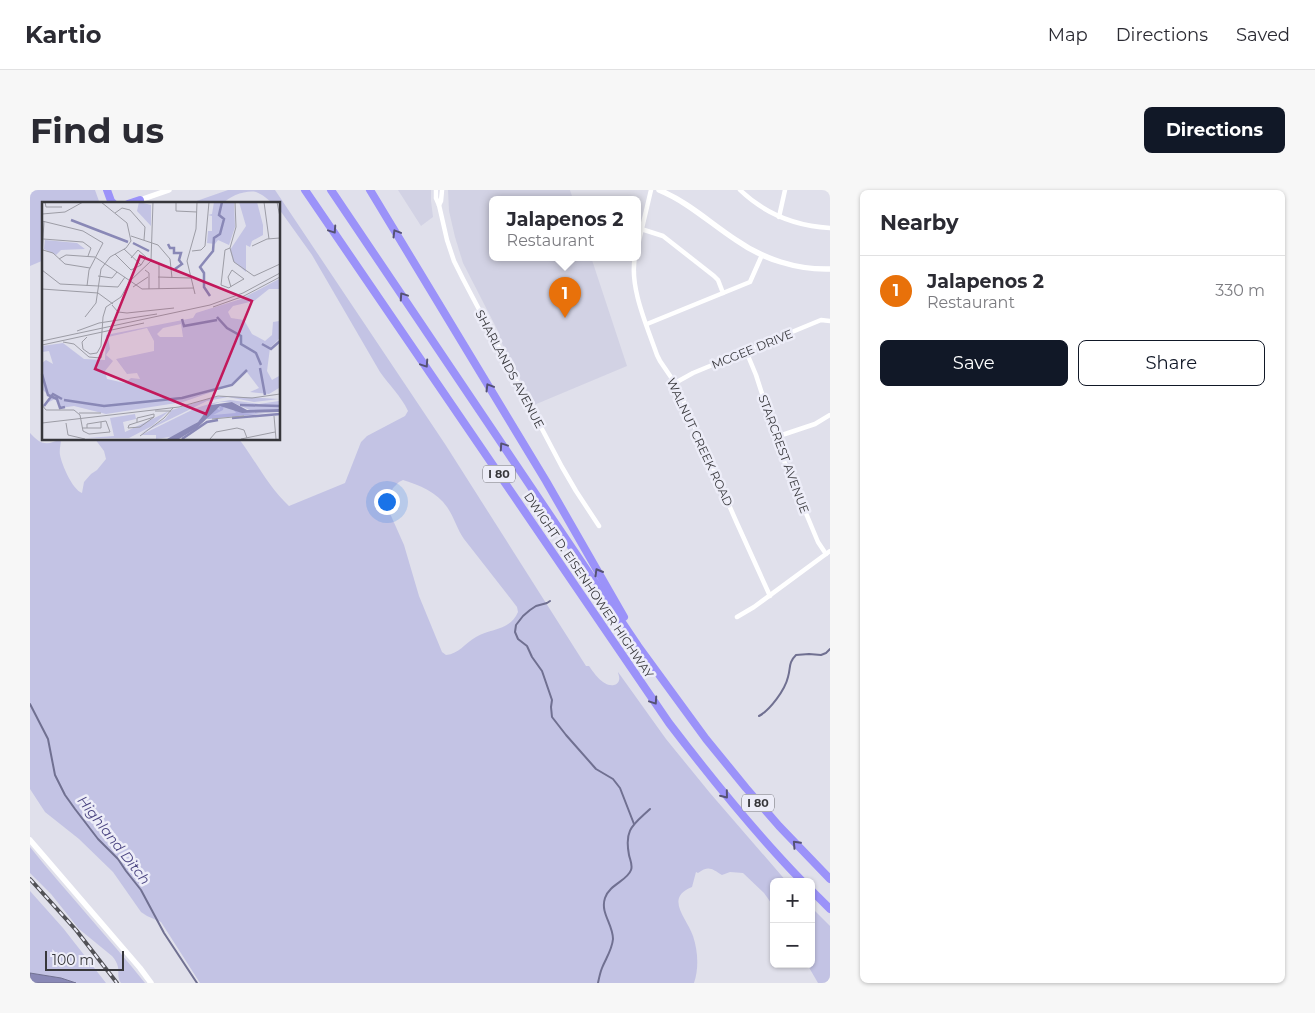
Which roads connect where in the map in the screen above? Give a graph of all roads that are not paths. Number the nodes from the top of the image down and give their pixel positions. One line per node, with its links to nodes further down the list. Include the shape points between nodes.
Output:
1 (107, 190): 13 (highway)
2 (169, 190): 12 (main road)
3 (305, 190): 36 (highway, DWIGHT D. EISENHOWER HIGHWAY / I 80, one-way to 36, via 670,723 734,806)
4 (331, 190): 34 (highway, DWIGHT D. EISENHOWER HIGHWAY / I 80, one-way to 4)
5 (370, 190): 34 (highway, one-way to 5, via 546,481)
6 (436, 190): 15 (street, SHARLANDS AVENUE)
7 (442, 190): 15 (street, SHARLANDS AVENUE)
8 (651, 190): 17 (street)
9 (659, 190): 20 (main road, via 674,196 736,241)
10 (740, 190): 16 (street)
11 (785, 190): 16 (street)
12 (140, 200): 14 (highway)
13 (112, 202)
14 (134, 202)
15 (439, 205): 30 (street, SHARLANDS AVENUE, via 449,245 463,279 562,467)
16 (778, 217): 18 (street)
17 (641, 225)
18 (830, 228)
19 (641, 229): 23 (street, via 663,236 694,260 718,280)
20 (762, 255): 22 (main road, via 798,266); 23 (street, via 750,282)
21 (634, 261): 25 (street, WALNUT CREEK ROAD, via 634,281)
22 (830, 269)
23 (723, 293): 25 (street)
24 (830, 321): 26 (street, MCGEE DRIVE, via 821,320)
25 (647, 324): 27 (street, WALNUT CREEK ROAD, via 660,361)
26 (746, 351): 27 (street, MCGEE DRIVE); 29 (street, STARCREST AVENUE)
27 (675, 383): 32 (street, WALNUT CREEK ROAD)
28 (830, 415): 29 (street, via 815,424)
29 (776, 437): 31 (street, STARCREST AVENUE, via 818,542)
30 (599, 526)
31 (828, 553): 32 (street)
32 (770, 596): 33 (street)
33 (737, 617)
34 (638, 646): 37 (highway, DWIGHT D. EISENHOWER HIGHWAY / I 80, one-way to 34, via 746,788)
35 (30, 840): 40 (main road)
36 (799, 878)
37 (830, 879)
38 (815, 894): 39 (highway)
39 (830, 909)
40 (151, 983)

